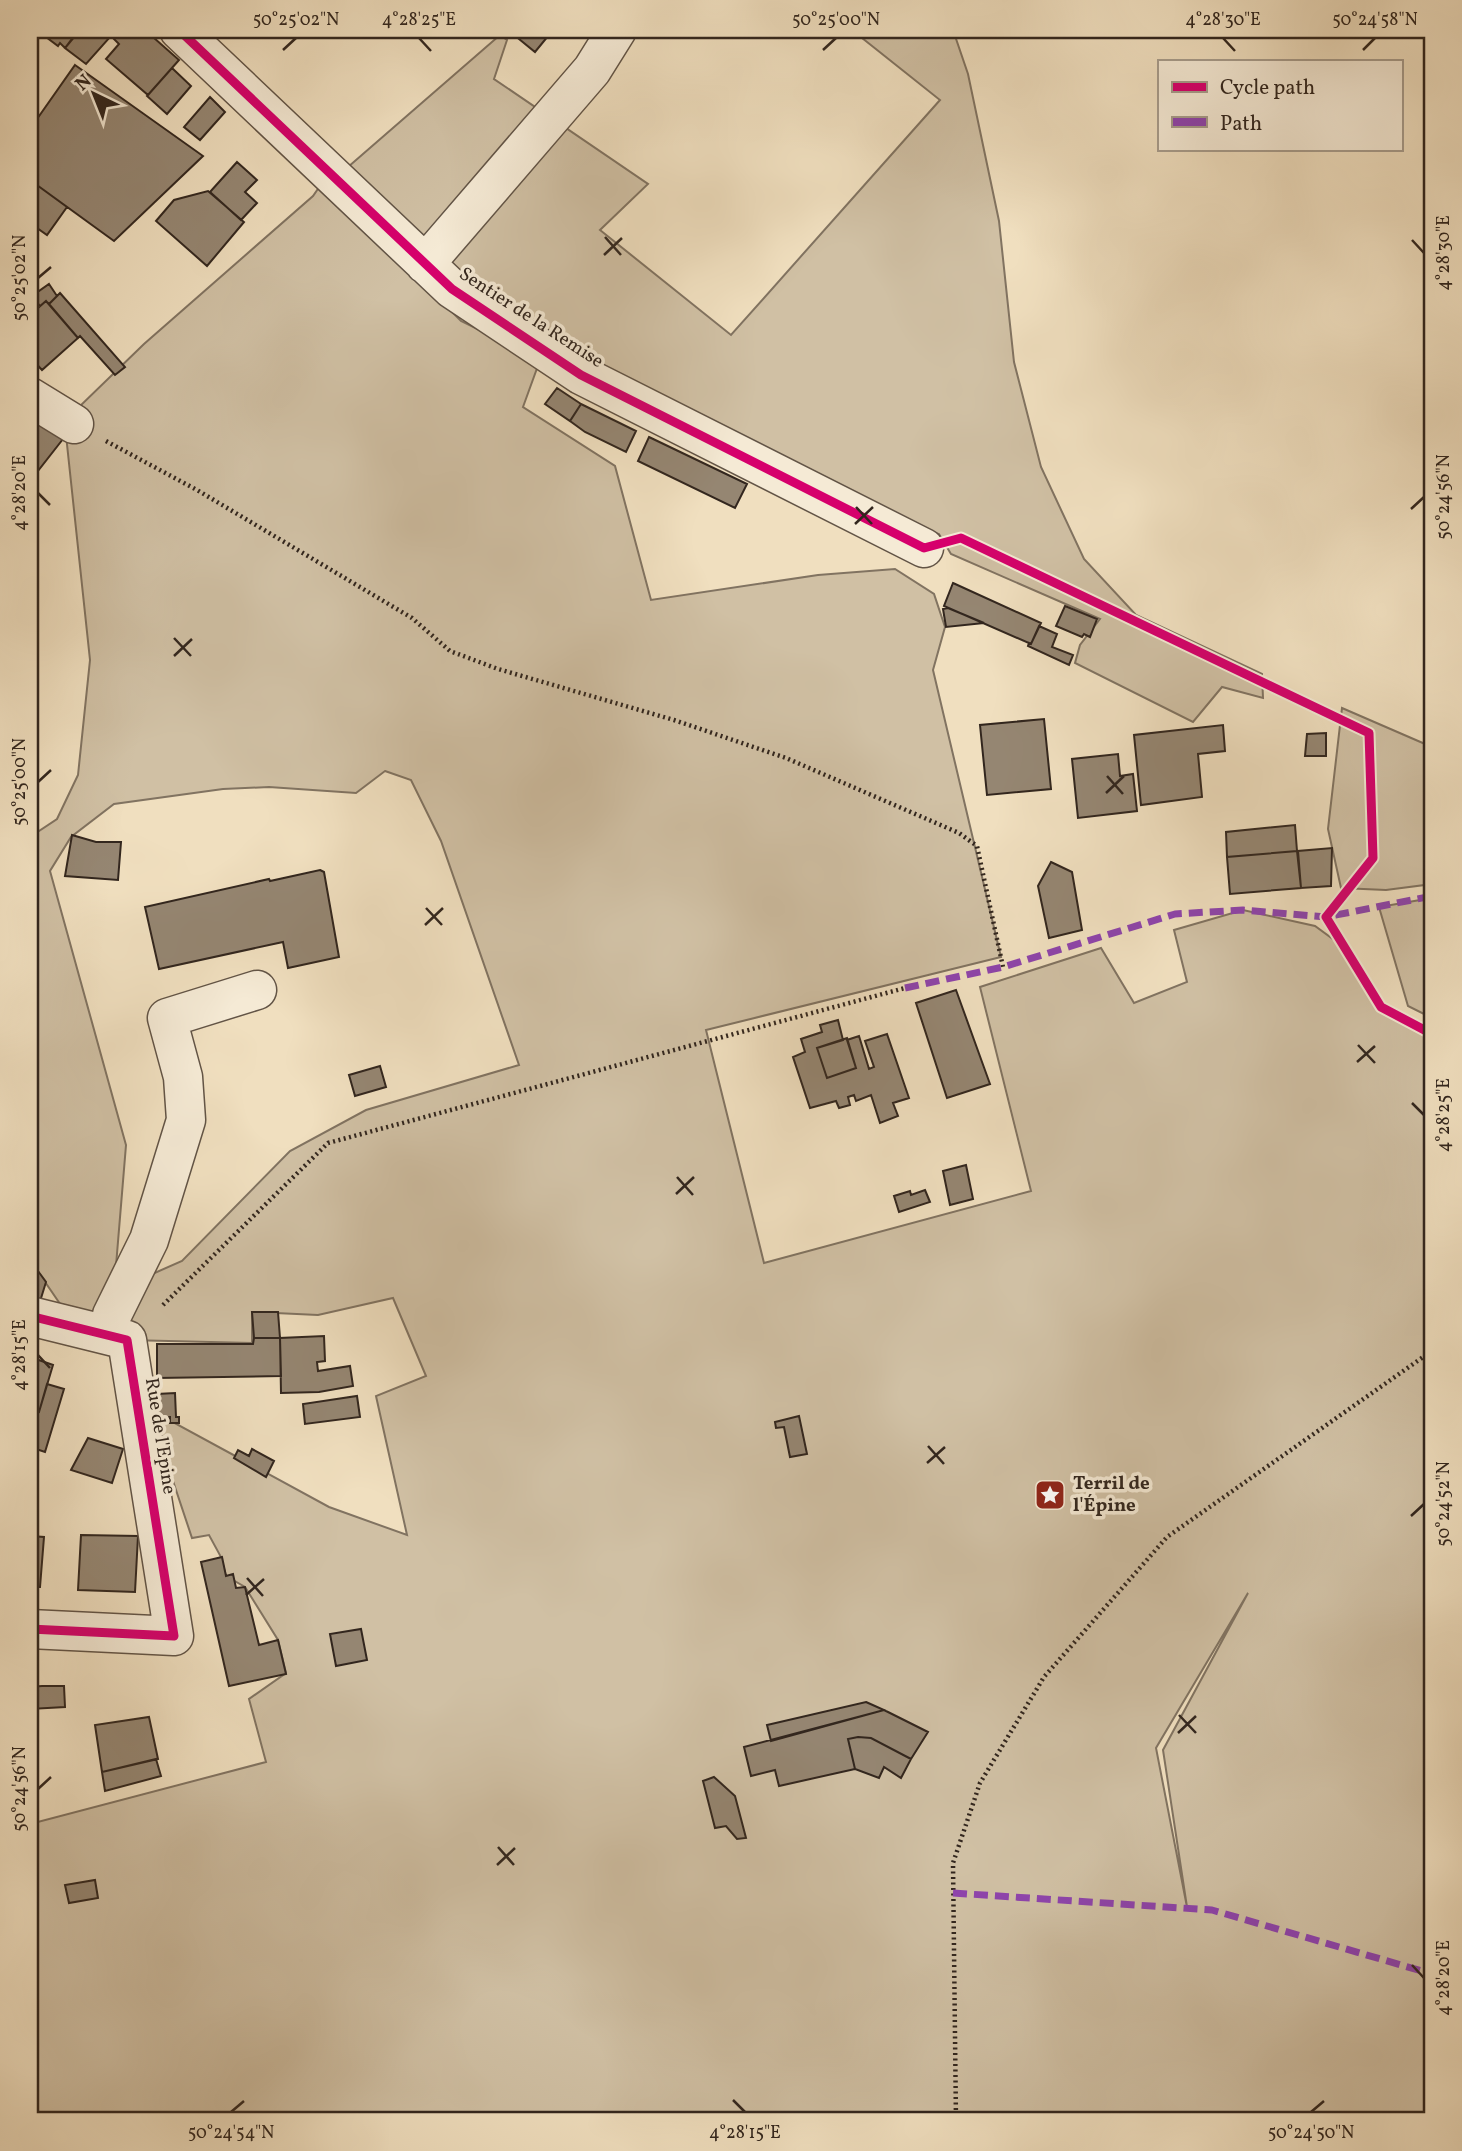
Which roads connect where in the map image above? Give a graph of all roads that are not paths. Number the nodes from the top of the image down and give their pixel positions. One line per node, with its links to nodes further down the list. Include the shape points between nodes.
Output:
1 (179, 30): 3 (street, Sentier de la Remise)
2 (617, 30): 3 (street, via 592,70)
3 (425, 264): 6 (street, Sentier de la Remise, via 452,289 581,375)
4 (30, 397): 5 (street)
5 (74, 424)
6 (925, 548)
7 (257, 990): 9 (street, via 167,1018 183,1077 186,1120 149,1240 112,1315)
8 (30, 1316): 9 (street)
9 (117, 1338): 10 (street, Rue de l'Epine, via 174,1636)
10 (30, 1629)

